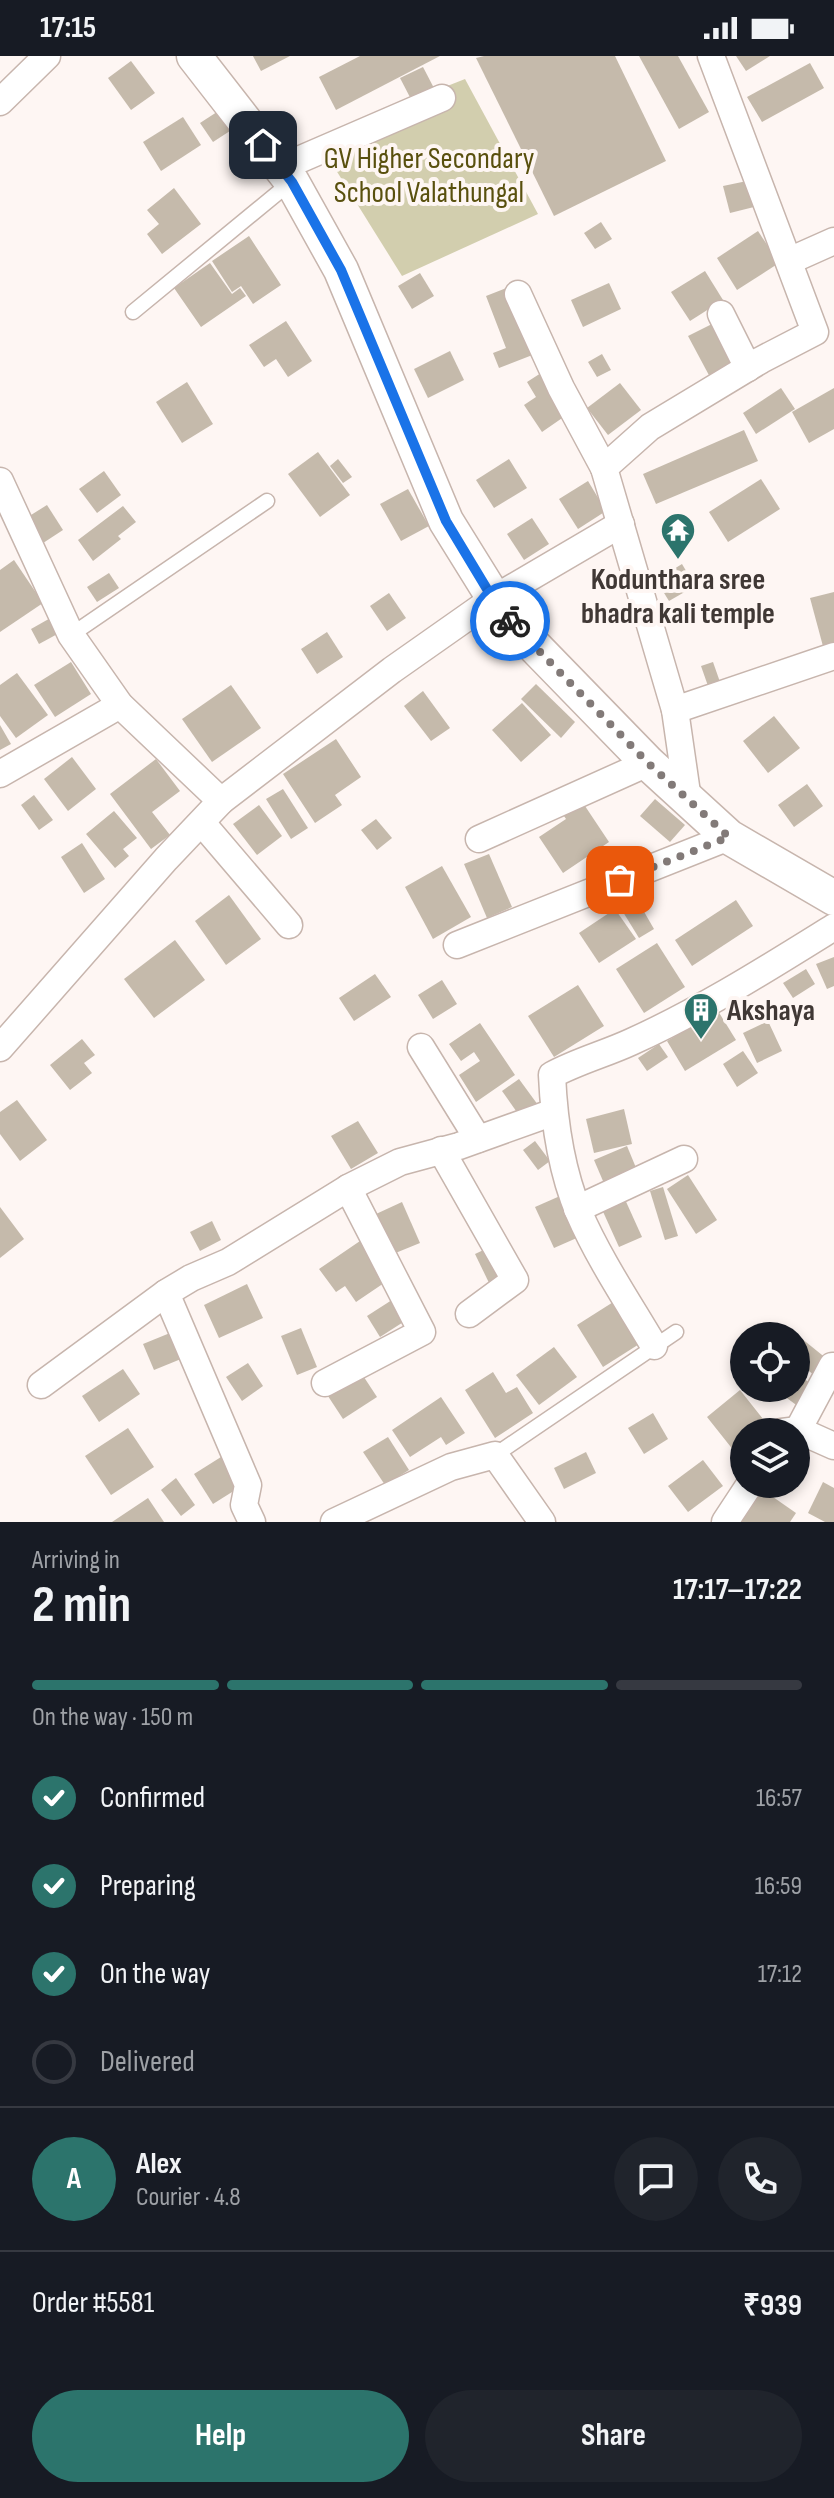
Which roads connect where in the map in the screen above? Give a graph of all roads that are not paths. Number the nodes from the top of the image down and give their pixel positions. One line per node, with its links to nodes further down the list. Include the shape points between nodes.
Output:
1 (47, 56): 5 (street)
2 (194, 56): 6 (street)
3 (711, 56): 8 (street)
4 (442, 98): 6 (street)
5 (0, 102)
6 (286, 175): 10 (lane); 17 (street, via 341,270 446,521)
7 (834, 241): 8 (street)
8 (789, 261): 12 (street, via 815,332)
9 (518, 294): 13 (street)
10 (133, 312)
11 (721, 314): 12 (street)
12 (748, 368): 13 (street, via 650,427)
13 (604, 468): 16 (street)
14 (0, 481): 18 (street)
15 (267, 501): 18 (lane)
16 (621, 524): 17 (street); 21 (street)
17 (493, 599): 22 (street); 25 (street)
18 (71, 635): 20 (street)
19 (834, 656): 21 (street)
20 (120, 705): 23 (street); 25 (street)
21 (675, 710): 24 (street)
22 (648, 763): 24 (street); 28 (street)
23 (0, 774)
24 (688, 800): 27 (street)
25 (221, 801): 26 (street)
26 (202, 823): 30 (street); 34 (street)
27 (729, 837): 29 (street); 32 (street)
28 (479, 839)
29 (834, 898)
30 (289, 925)
31 (834, 927): 35 (street, via 630,1043 552,1075)
32 (457, 945)
33 (421, 1047): 36 (street)
34 (0, 1048)
35 (554, 1112): 36 (street); 40 (street)
36 (478, 1139): 37 (street)
37 (441, 1150): 39 (street, via 400,1162); 42 (street, via 515,1280)
38 (684, 1159): 40 (street)
39 (348, 1188): 41 (street, via 228,1262); 46 (street, via 422,1332)
40 (577, 1209): 44 (street)
41 (166, 1293): 47 (street); 53 (street, via 248,1485 244,1505)
42 (469, 1314)
43 (676, 1332): 44 (lane)
44 (654, 1346): 51 (lane)
45 (832, 1366): 48 (street)
46 (325, 1383)
47 (41, 1385)
48 (798, 1418)
49 (810, 1438): 50 (street)
50 (834, 1446)
51 (495, 1455): 54 (street, via 451,1467); 55 (street)
52 (741, 1498): 56 (street)
53 (252, 1522)
54 (334, 1522)
55 (542, 1522)
56 (725, 1522)

